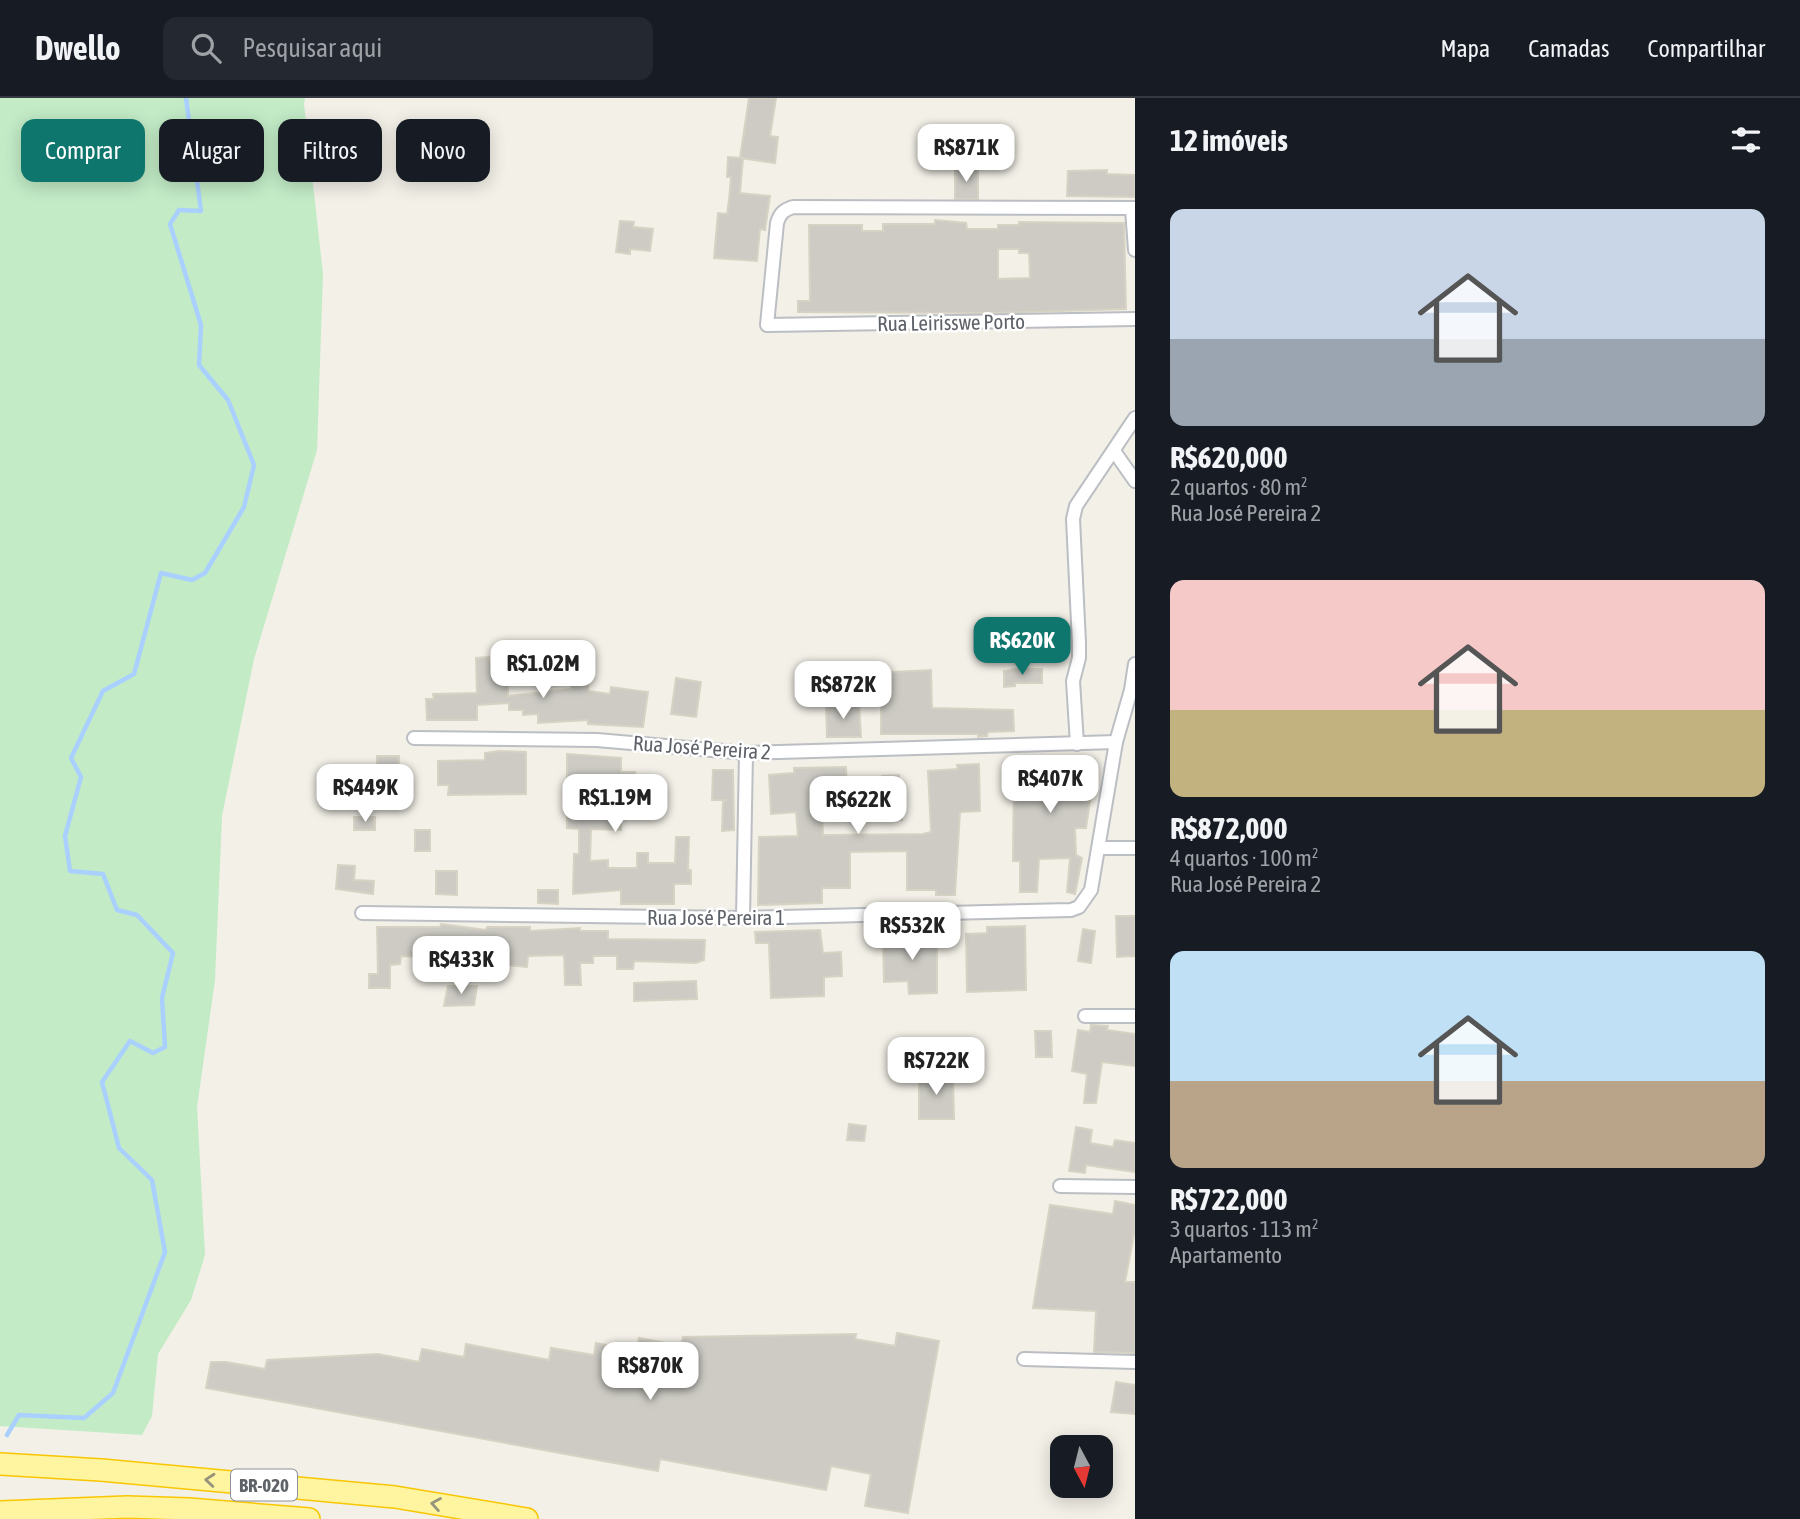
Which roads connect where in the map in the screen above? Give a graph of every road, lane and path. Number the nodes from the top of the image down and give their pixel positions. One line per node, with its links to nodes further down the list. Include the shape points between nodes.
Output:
1 (1134, 208): 2 (street); 3 (street, Rua Leirisswe Porto, via 793,207 779,214 776,223 767,325)
2 (1135, 250)
3 (1135, 318)
4 (1135, 418): 5 (street)
5 (1114, 451): 6 (street); 10 (street, via 1084,491 1073,519 1079,643 1073,681)
6 (1135, 481)
7 (1135, 664): 9 (street)
8 (414, 738): 11 (street, Rua José Pereira 2, via 597,740)
9 (1116, 743): 10 (street, Rua José Pereira 2); 12 (street)
10 (1077, 744): 11 (street, Rua José Pereira 2)
11 (746, 753): 15 (street)
12 (1099, 848): 13 (street); 15 (street, Rua José Pereira 1, via 1091,890 1079,907 1071,910)
13 (1135, 848)
14 (362, 913): 15 (street, Rua José Pereira 1)
15 (743, 918)
16 (1085, 1016): 17 (street)
17 (1135, 1016)
18 (1060, 1186): 19 (street)
19 (1135, 1187)
20 (1024, 1359): 21 (street)
21 (1135, 1363)
22 (0, 1464): 25 (highway, BR-020, one-way to 22, via 396,1497)
23 (0, 1512): 24 (highway, BR-020, via 127,1507)
24 (309, 1519)
25 (527, 1519)

